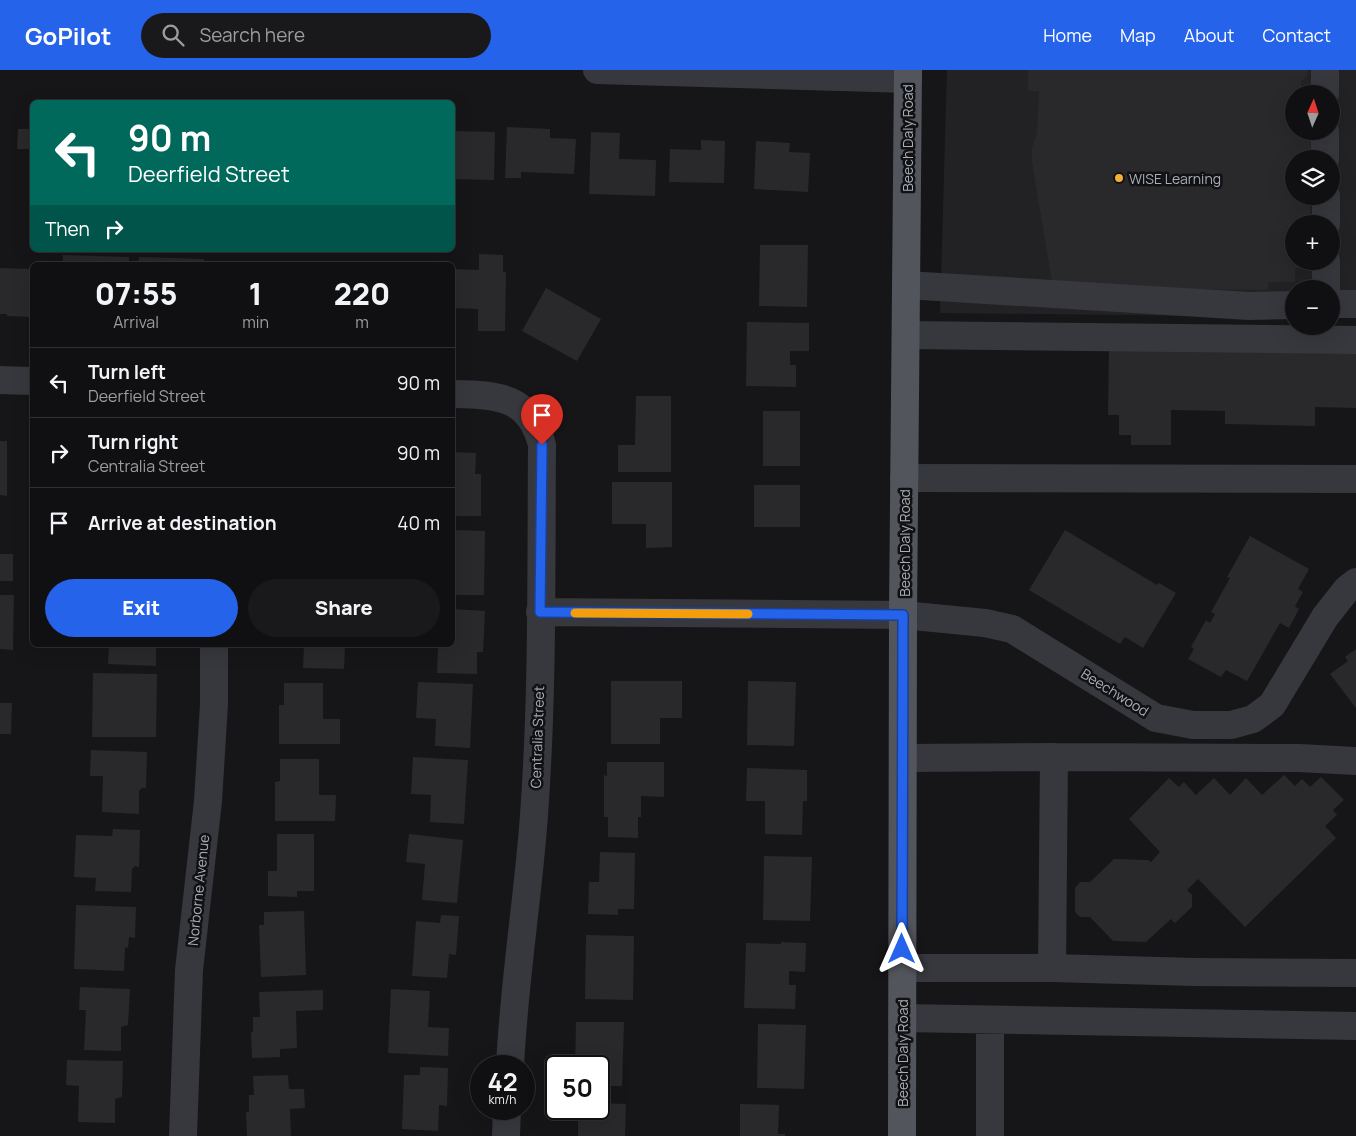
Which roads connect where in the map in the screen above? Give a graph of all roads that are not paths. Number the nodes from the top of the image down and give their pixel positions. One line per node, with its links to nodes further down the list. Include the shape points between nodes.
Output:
1 (597, 70): 3 (street)
2 (1325, 70): 4 (street)
3 (908, 75): 5 (main road, Beech Daly Road)
4 (1325, 85)
5 (906, 285): 8 (street, via 1249,306); 9 (main road, Beech Daly Road)
6 (1340, 304): 7 (street)
7 (1356, 304)
8 (1285, 305)
9 (906, 335): 10 (street); 14 (main road, Beech Daly Road)
10 (1356, 340)
11 (0, 380): 12 (street)
12 (30, 381)
13 (455, 394): 17 (street, Centralia Street, via 504,398 518,406 539,433 542,445)
14 (904, 478): 15 (street); 18 (main road, Beech Daly Road)
15 (1356, 479)
16 (1356, 582): 18 (street, Beechwood, via 1325,617 1272,705 1253,718 1231,725 1194,725 1156,718 1012,629 985,623)
17 (540, 612): 18 (street, Beechwood); 29 (street, Centralia Street, via 534,815)
18 (903, 615): 21 (main road, Beech Daly Road)
19 (214, 647): 31 (street, Norborne Avenue, via 208,801 189,970)
20 (1054, 757): 21 (street); 22 (street); 24 (street)
21 (903, 758): 23 (main road, Beech Daly Road)
22 (1356, 761)
23 (902, 968): 24 (street); 26 (main road, Beech Daly Road)
24 (1052, 968): 25 (street)
25 (1356, 973)
26 (902, 1018): 27 (street); 33 (main road, Beech Daly Road)
27 (990, 1020): 28 (street); 34 (street)
28 (1356, 1026)
29 (511, 1055)
30 (507, 1120): 32 (street)
31 (183, 1136)
32 (506, 1136)
33 (902, 1136)
34 (990, 1136)

